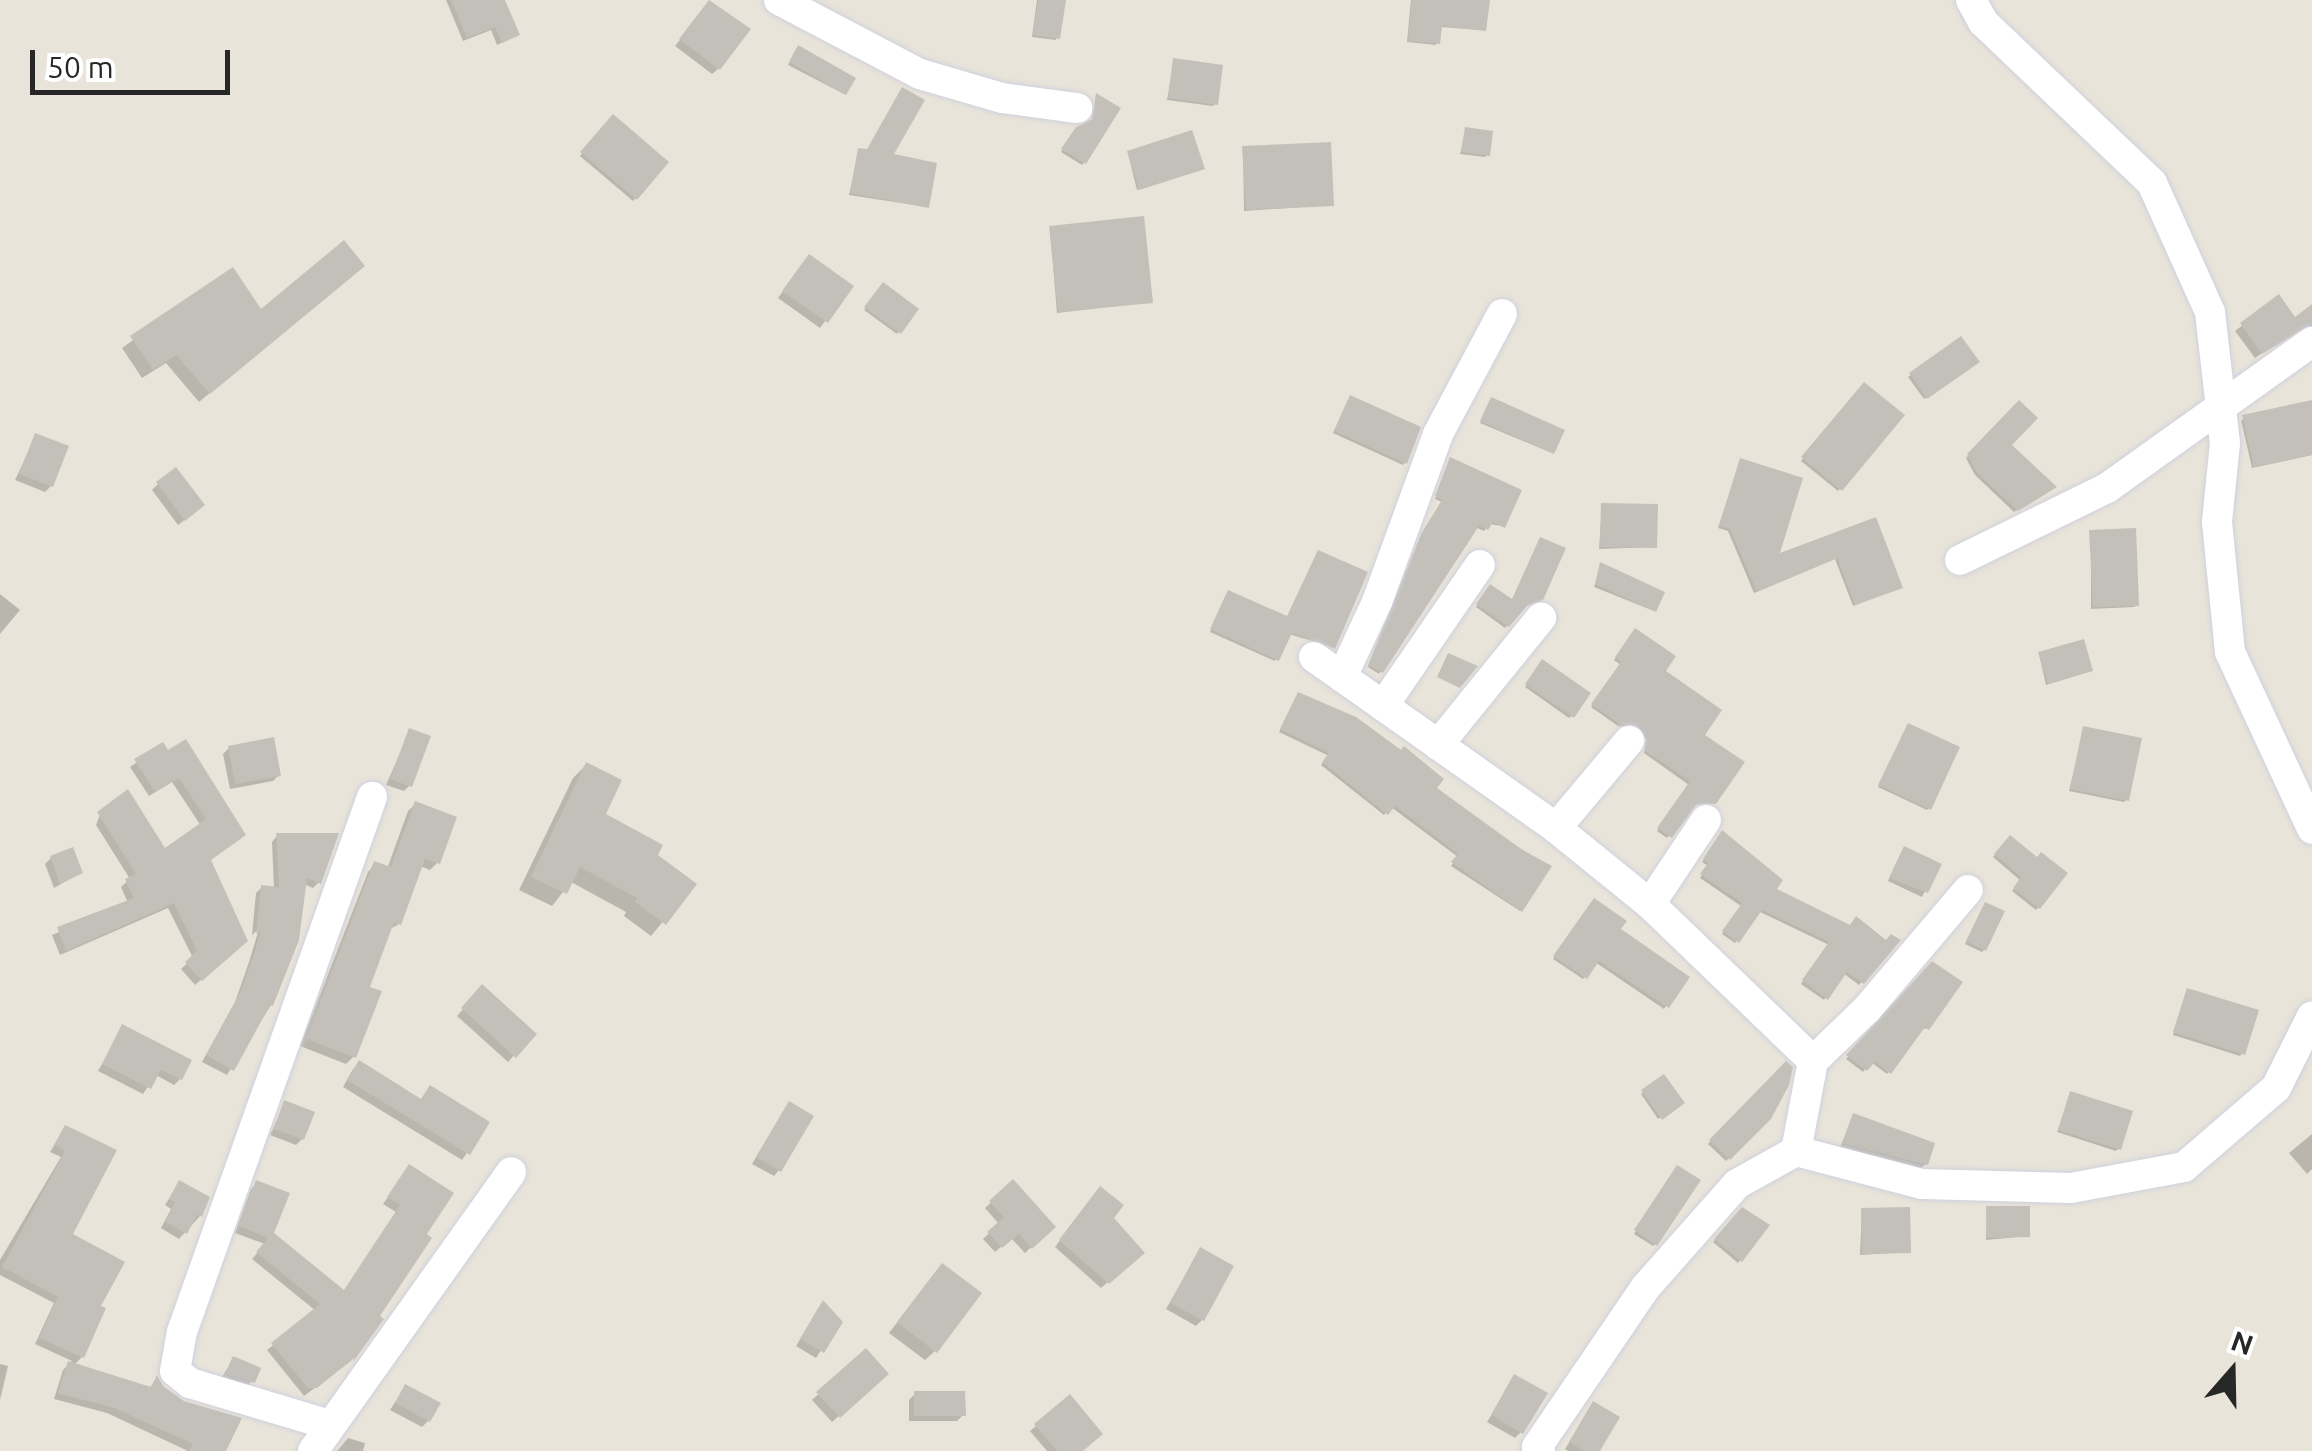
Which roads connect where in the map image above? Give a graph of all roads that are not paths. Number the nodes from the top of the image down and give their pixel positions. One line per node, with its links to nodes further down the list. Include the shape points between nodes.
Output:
1 (779, 0): 3 (street, via 920,74 1002,98)
2 (1971, 0): 6 (street, via 1984,22 2152,183 2210,312)
3 (1077, 108)
4 (1502, 314): 11 (street, via 1438,434)
5 (2312, 342): 6 (street)
6 (2221, 410): 7 (street, via 2107,488); 17 (street, via 2226,443 2216,522 2230,652)
7 (1960, 560)
8 (1480, 565): 12 (street)
9 (1542, 618): 14 (street)
10 (1314, 656): 11 (street)
11 (1342, 677): 12 (street)
12 (1383, 706): 14 (street)
13 (1629, 741): 18 (street)
14 (1438, 745): 18 (street)
15 (372, 797): 25 (street, via 182,1332 176,1371 190,1383)
16 (1706, 820): 20 (street)
17 (2310, 823)
18 (1556, 828): 20 (street)
19 (1968, 890): 22 (street)
20 (1650, 904): 22 (street)
21 (2312, 1016): 23 (street, via 2276,1088 2184,1167 2071,1188 1922,1184)
22 (1813, 1062): 23 (street)
23 (1796, 1151): 27 (street, via 1737,1184 1644,1288)
24 (511, 1172): 25 (street)
25 (330, 1425): 26 (street)
26 (313, 1451)
27 (1540, 1451)

